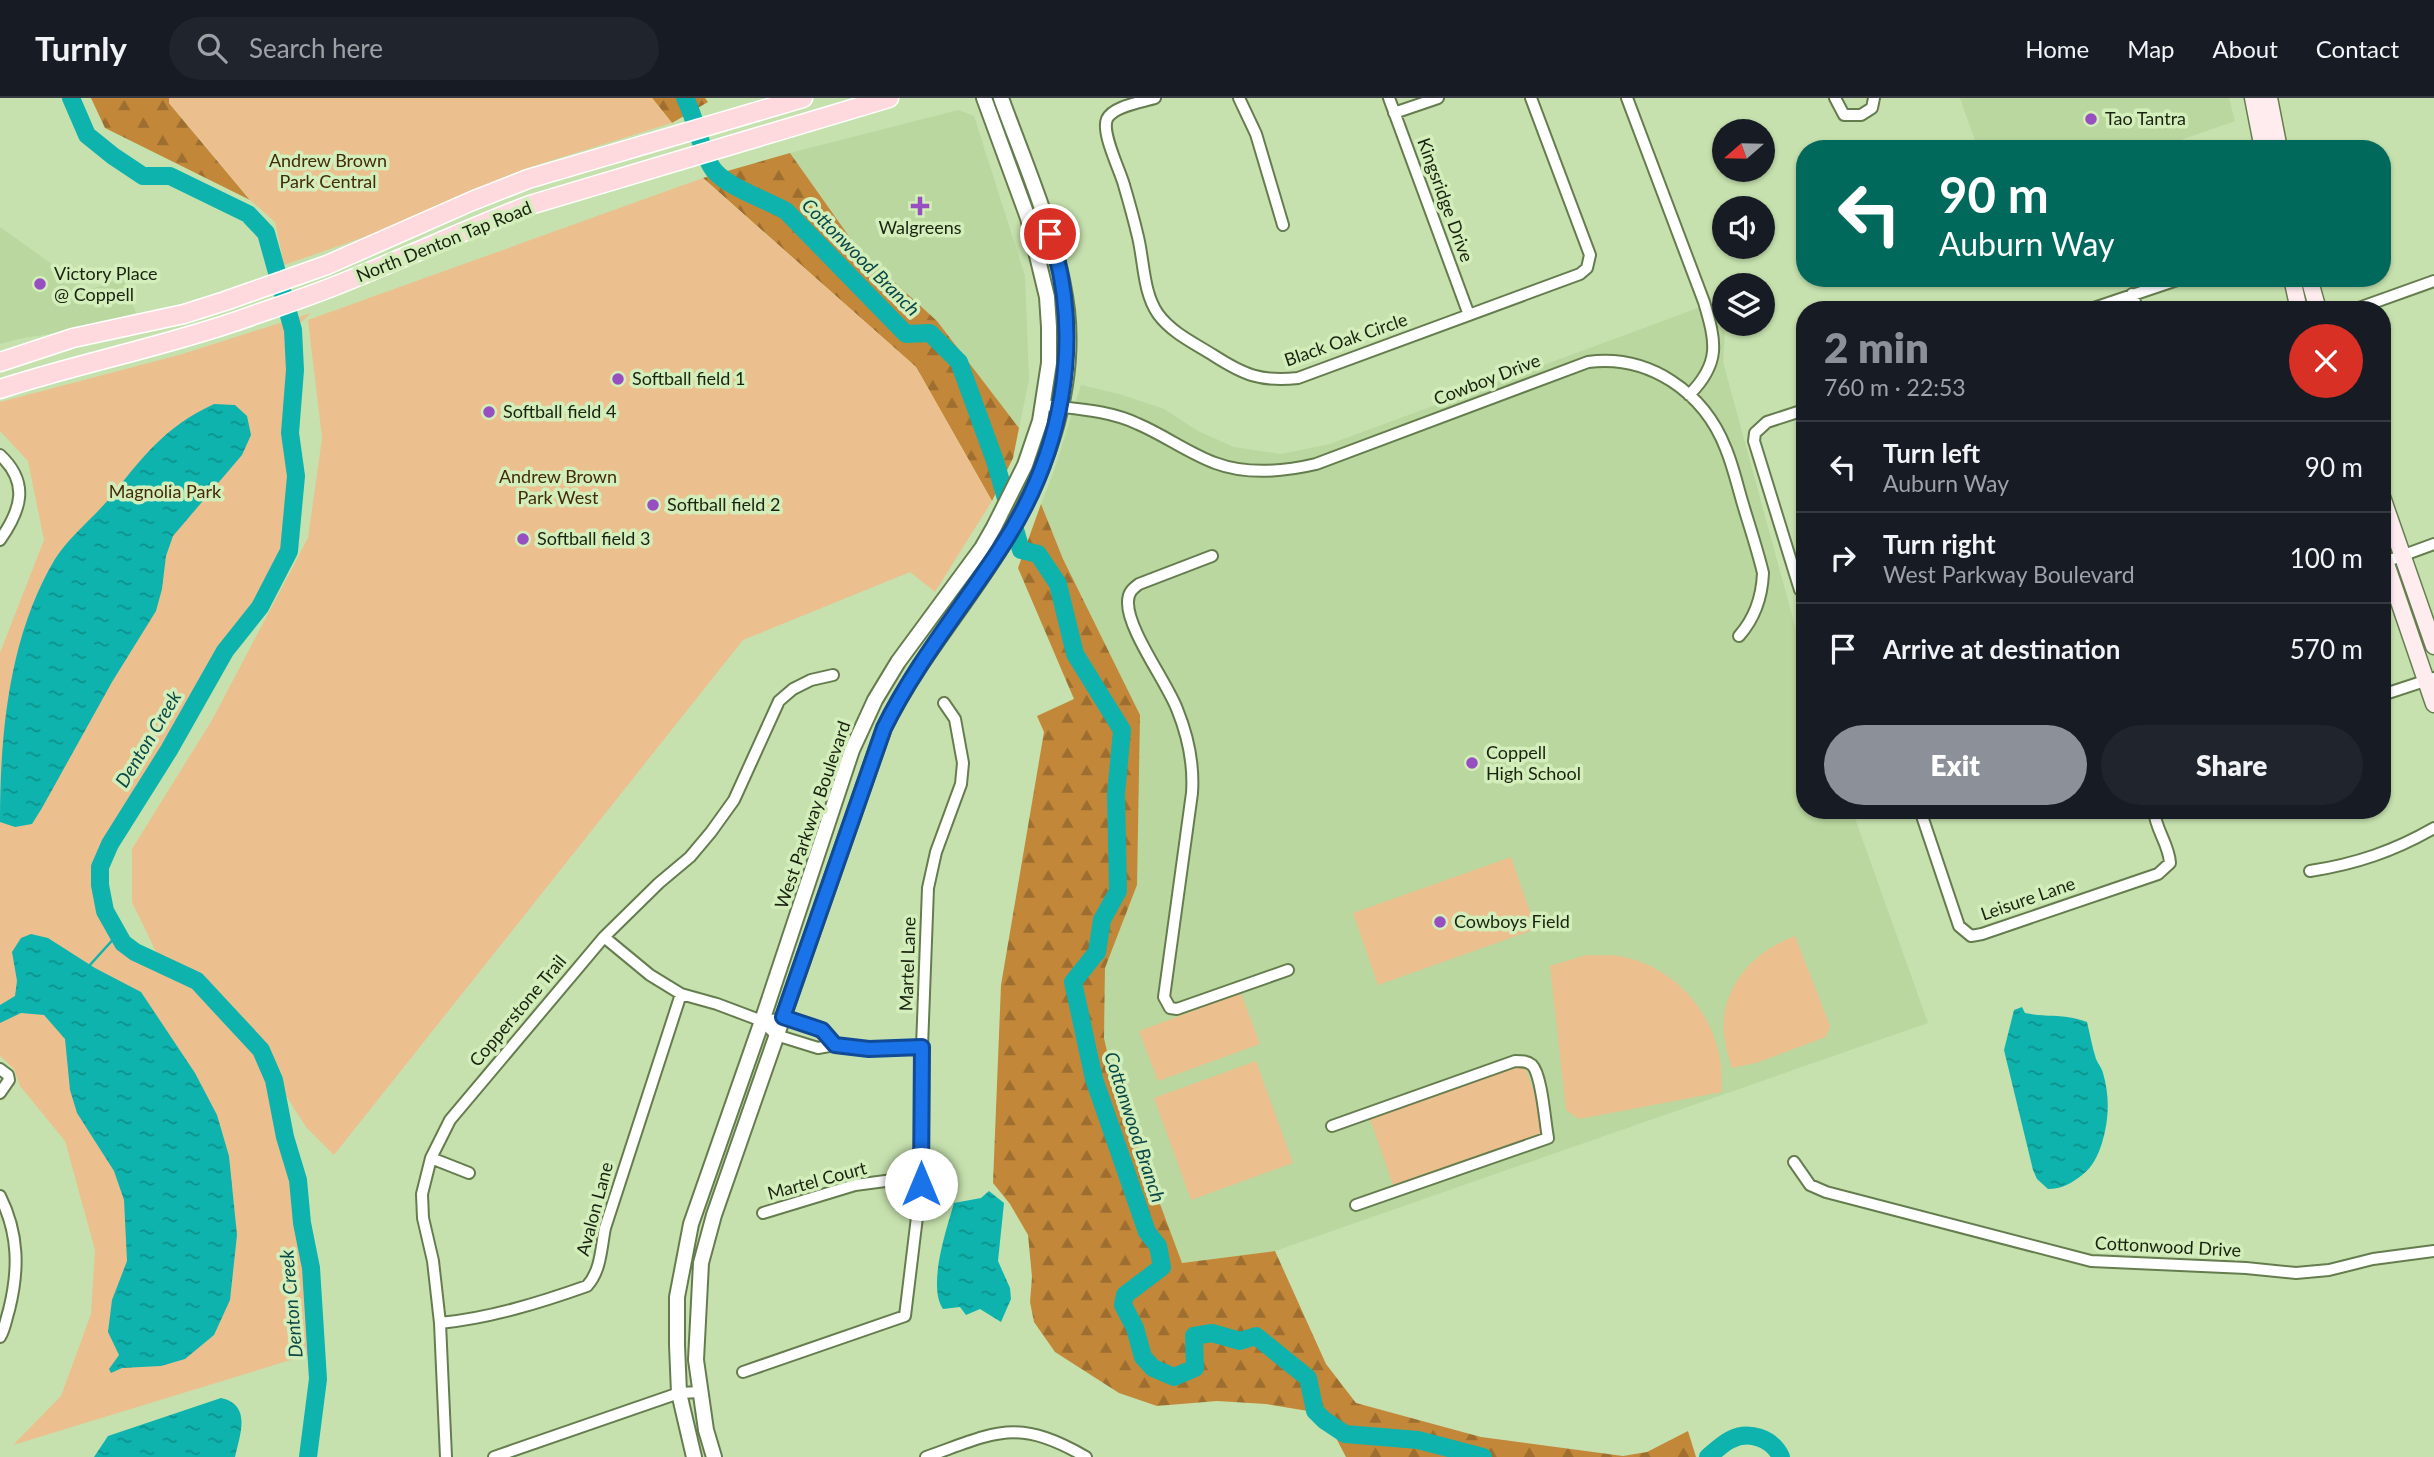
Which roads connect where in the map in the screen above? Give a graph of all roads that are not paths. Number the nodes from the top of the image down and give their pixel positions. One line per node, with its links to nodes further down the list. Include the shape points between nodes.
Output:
1 (889, 98): 16 (main road, North Denton Tap Road)
2 (984, 98): 32 (street, West Parkway Boulevard, via 1028,218 1040,265 1049,327)
3 (1001, 98): 33 (street, via 1051,238 1066,310 1068,341)
4 (1155, 98): 28 (street, Black Oak Circle, via 1114,112 1105,129 1124,183 1150,297 1174,331 1238,371 1275,380 1298,378)
5 (1239, 98): 21 (street, via 1256,134)
6 (1389, 98): 15 (street, Kingsridge Drive)
7 (1438, 98): 15 (street)
8 (1531, 98): 28 (street, Black Oak Circle, via 1590,255 1587,268)
9 (1627, 98): 31 (street, via 1714,333 1712,362 1704,380)
10 (1835, 98): 11 (street, via 1844,116 1872,108)
11 (1874, 98)
12 (2253, 98): 17 (main road)
13 (2269, 98): 18 (main road)
14 (797, 100): 16 (main road); 19 (main road, North Denton Tap Road, via 528,179)
15 (1394, 113): 28 (street, Kingsridge Drive)
16 (796, 127): 20 (main road, North Denton Tap Road)
17 (2269, 140)
18 (2270, 140)
19 (472, 201): 20 (main road); 29 (main road, North Denton Tap Road, via 327,265 225,301 73,338)
20 (481, 223): 30 (main road, North Denton Tap Road, via 334,286 231,323)
21 (1283, 225)
22 (2434, 281): 27 (street)
23 (2154, 287): 24 (street)
24 (2132, 294): 25 (street); 26 (street)
25 (2113, 301)
26 (2135, 301)
27 (2378, 301)
28 (1469, 315)
29 (0, 362)
30 (0, 389)
31 (1689, 395): 33 (street, Cowboy Drive, via 1670,380 1636,365 1618,360 1588,362 1286,471 1249,471 1216,464 1130,421); 44 (street, Cowboy Drive, via 1718,431 1726,449 1763,573 1755,613)
32 (1044, 405): 33 (street, Cowboy Drive); 59 (street, West Parkway Boulevard, via 1025,465 982,548 875,699 852,750)
33 (1060, 407): 58 (street, via 1045,463 1001,548 907,684 884,728)
34 (1796, 413): 42 (street, via 1767,422 1755,433)
35 (0, 455): 37 (street, via 19,483 20,499)
36 (2391, 523): 39 (main road)
37 (0, 540)
38 (2434, 544): 39 (street)
39 (2402, 555): 41 (street); 45 (main road)
40 (1212, 556): 56 (street, via 1139,584 1128,601 1133,623 1177,709 1192,765 1164,997 1170,1008 1177,1009)
41 (2391, 557)
42 (1796, 570)
43 (2391, 579): 47 (main road)
44 (1739, 636)
45 (2434, 646)
46 (834, 675): 55 (street, Copperstone Trail, via 811,680 779,701 734,800 711,832)
47 (2430, 679): 48 (street); 50 (main road)
48 (2391, 692)
49 (944, 703): 62 (street, Martel Lane, via 955,719 963,763 961,784 928,888)
50 (2434, 704)
51 (1923, 819): 52 (street, Leisure Lane, via 1959,926 1971,936 2158,874 2171,863)
52 (2155, 819)
53 (2434, 828): 54 (street, via 2367,859)
54 (2310, 871)
55 (604, 937): 57 (street); 66 (street, Copperstone Trail, via 450,1120)
56 (1288, 970)
57 (681, 994): 59 (street); 74 (street, Avalon Lane, via 605,1228 594,1278 587,1286 497,1314)
58 (783, 1017): 59 (street); 60 (street); 61 (street, via 822,1030)
59 (762, 1021): 60 (street); 78 (street, West Parkway Boulevard, via 691,1224 677,1297)
60 (776, 1035): 61 (street, via 818,1048); 77 (street, via 701,1263 696,1360)
61 (835, 1045): 62 (street)
62 (922, 1047): 69 (street, Martel Lane)
63 (0, 1069): 64 (street, via 9,1080)
64 (0, 1093)
65 (1332, 1126): 71 (street, via 1516,1061 1532,1065 1537,1075 1548,1138)
66 (431, 1158): 68 (street); 74 (street, Copperstone Trail, via 422,1194 423,1218)
67 (1794, 1162): 73 (street, Cottonwood Drive, via 1811,1185 1826,1192 2091,1261 2296,1273)
68 (468, 1173)
69 (921, 1184): 72 (street, Martel Court, via 893,1180 855,1185); 76 (street, Martel Lane, via 905,1316)
70 (0, 1196): 75 (street, via 14,1236 17,1268)
71 (1356, 1205)
72 (762, 1213)
73 (2434, 1251)
74 (440, 1323): 80 (street, Copperstone Trail)
75 (0, 1337)
76 (743, 1372)
77 (700, 1392): 78 (street); 83 (street)
78 (679, 1394): 81 (street); 82 (street, West Parkway Boulevard)
79 (946, 1454): 84 (street); 85 (street, via 982,1437 1018,1431 1045,1437)
80 (446, 1457)
81 (494, 1457)
82 (694, 1457)
83 (714, 1457)
84 (926, 1457)
85 (1086, 1457)

